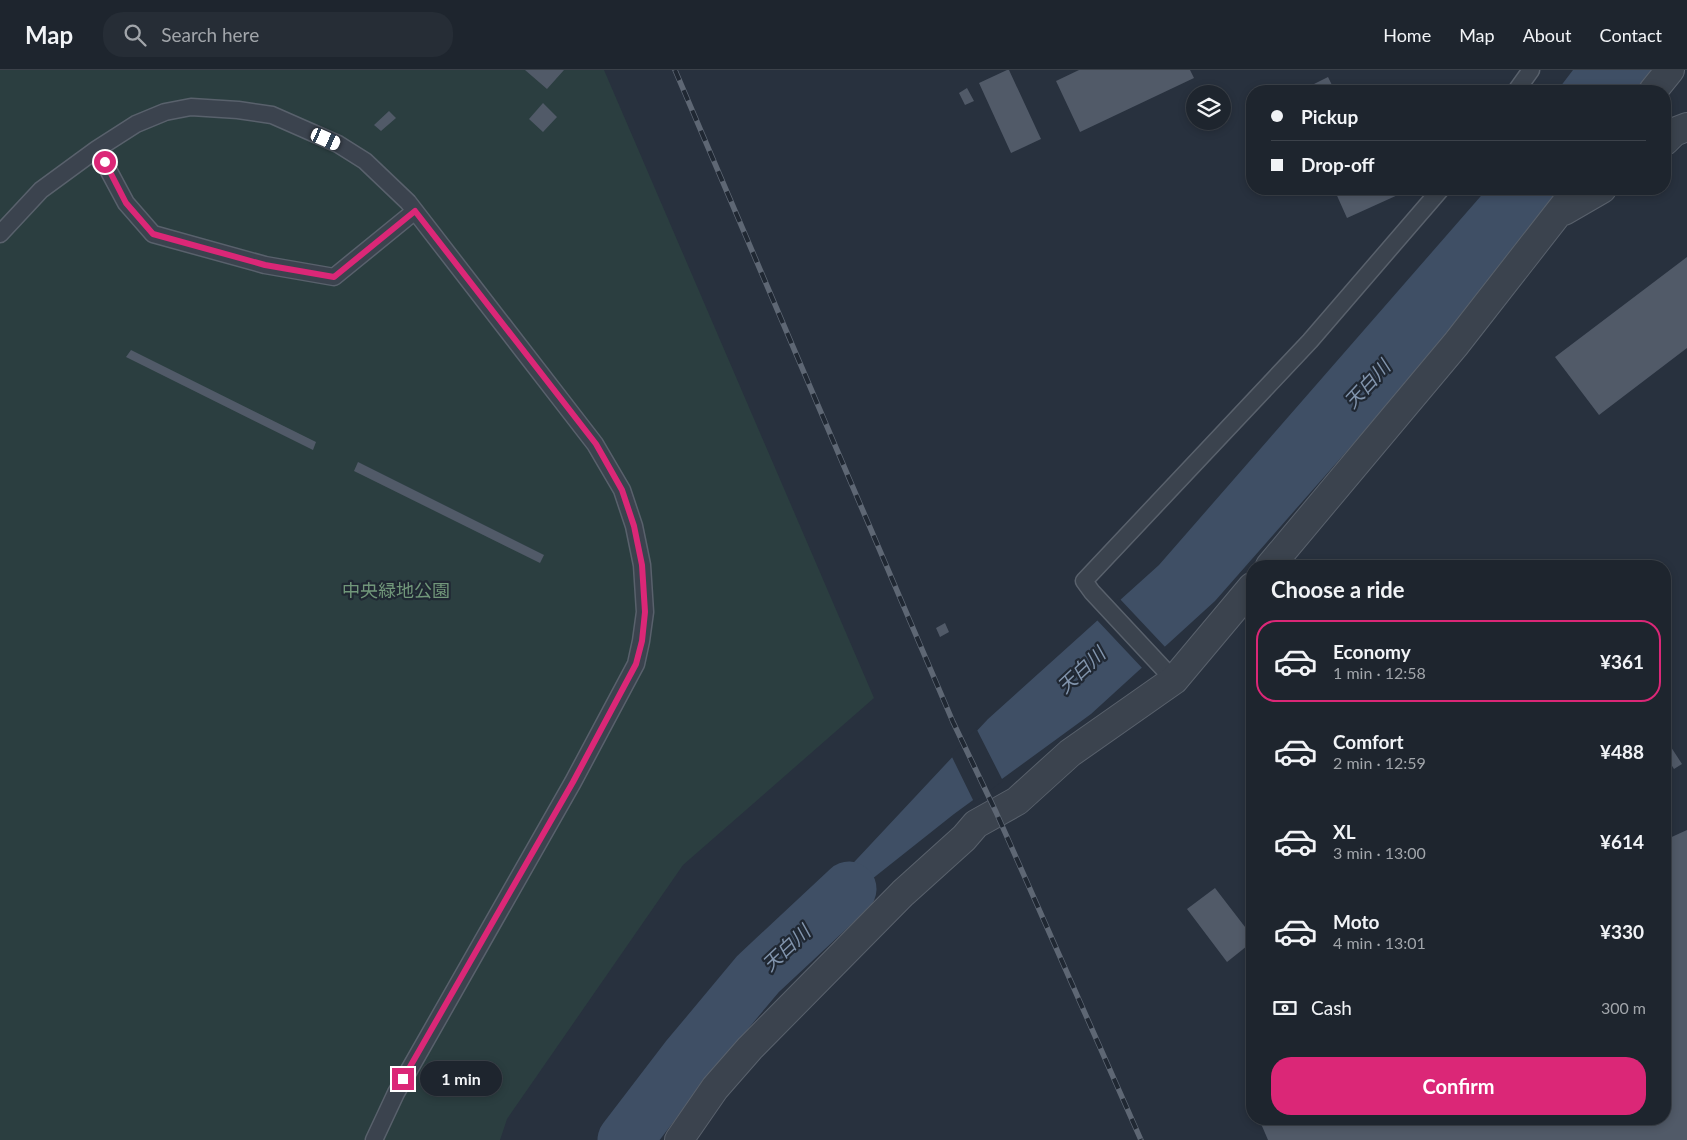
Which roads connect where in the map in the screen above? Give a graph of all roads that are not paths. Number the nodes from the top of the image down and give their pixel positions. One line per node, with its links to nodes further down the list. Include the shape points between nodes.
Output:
1 (1531, 70): 3 (lane)
2 (1670, 70): 4 (street)
3 (1520, 85)
4 (1658, 85)
5 (1687, 127): 6 (street)
6 (1671, 135)
7 (98, 149): 11 (lane, via 136,124 165,112 190,107 272,116 338,144 365,162); 11 (lane, via 126,203 153,234 265,265 334,277); 13 (lane, via 41,190)
8 (1436, 195): 16 (lane, via 1310,341 1084,581)
9 (1572, 195): 12 (street)
10 (1591, 195): 12 (street)
11 (415, 211): 17 (lane, via 596,444 622,490 634,526 642,565 645,612 636,664 573,782 396,1093)
12 (1556, 215): 14 (street, via 1456,344)
13 (0, 234)
14 (1275, 560)
15 (1246, 593): 16 (street)
16 (1169, 675): 18 (street, via 1070,753 1017,801 976,824 903,893 750,1048 715,1088)
17 (374, 1140)
18 (679, 1140)

